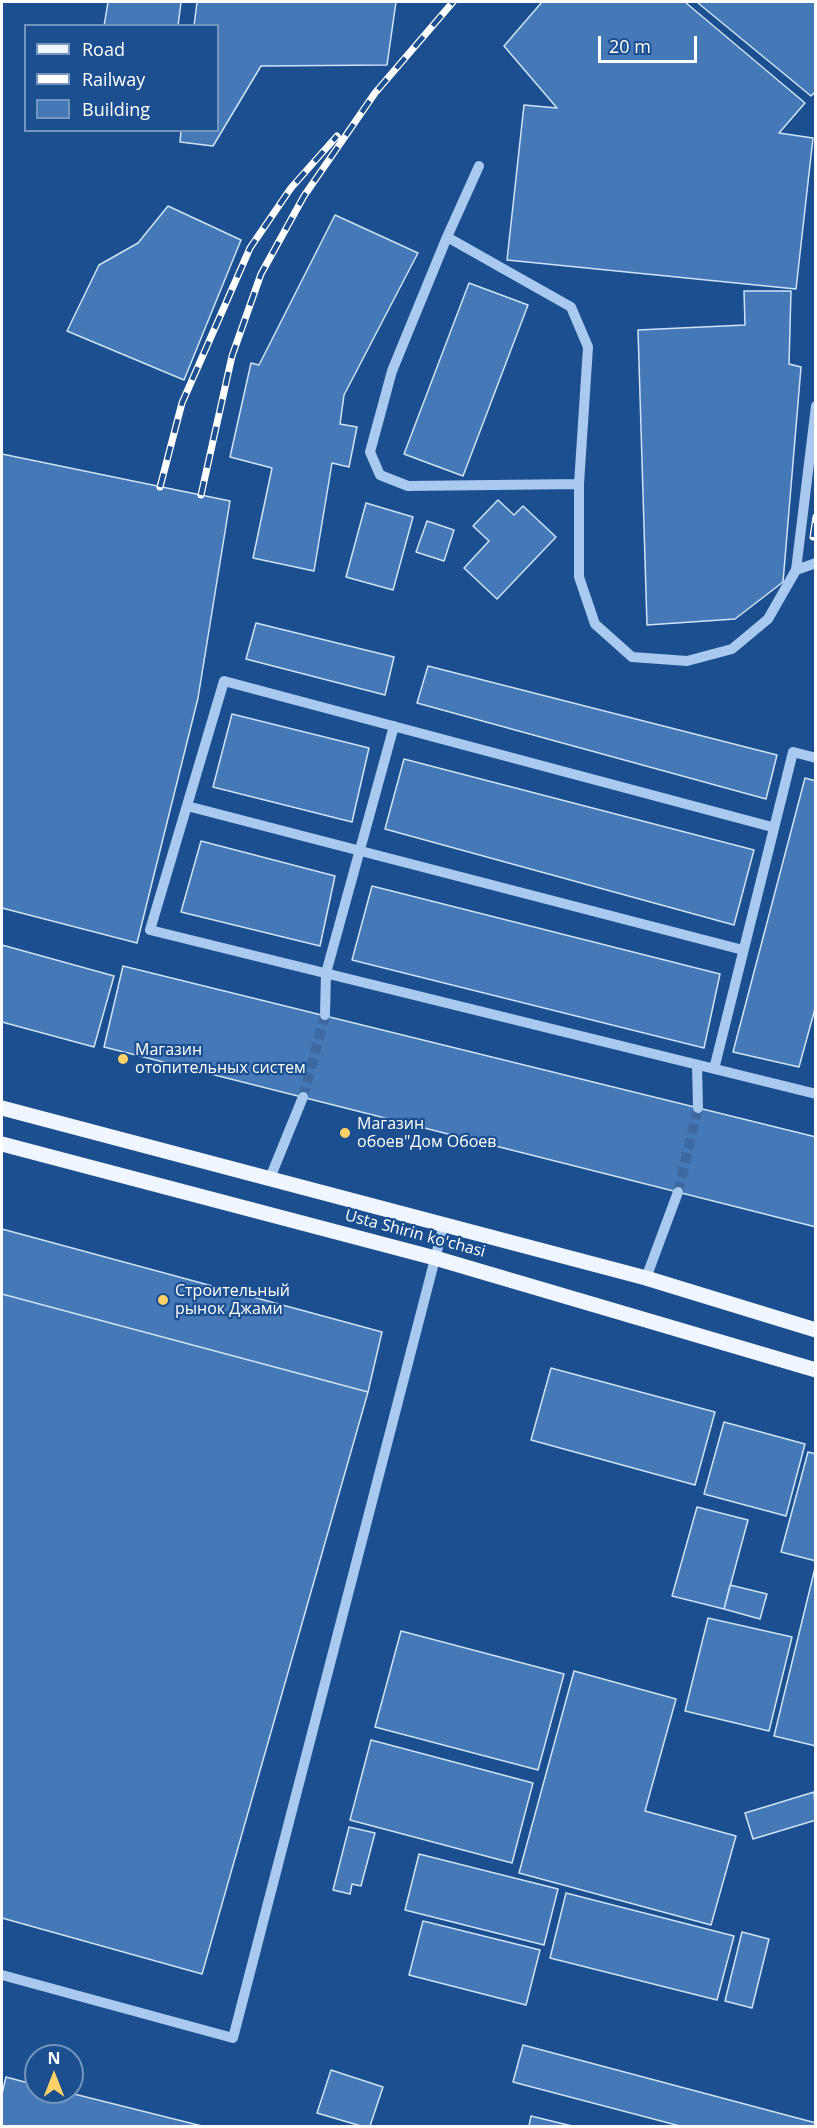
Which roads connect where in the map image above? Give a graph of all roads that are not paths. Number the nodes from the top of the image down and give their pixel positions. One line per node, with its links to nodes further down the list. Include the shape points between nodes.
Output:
1 (479, 166): 2 (lane)
2 (447, 237): 4 (lane, via 571,307 588,347); 4 (lane, via 392,371 370,452 380,475 408,486)
3 (816, 406): 6 (lane)
4 (579, 484): 6 (lane, via 579,578 595,624 632,657 687,662 732,649 768,619)
5 (816, 563): 6 (lane)
6 (796, 570)
7 (394, 726): 9 (lane, via 224,681); 10 (lane); 11 (lane)
8 (816, 758): 10 (lane, via 793,752)
9 (187, 806): 11 (lane); 13 (lane, via 150,930)
10 (772, 827): 12 (lane)
11 (360, 851): 12 (lane); 13 (lane)
12 (743, 950): 16 (lane)
13 (326, 973): 14 (lane); 15 (lane)
14 (325, 1016)
15 (697, 1065): 16 (lane); 20 (lane)
16 (714, 1069): 17 (lane)
17 (816, 1094)
18 (303, 1097): 22 (lane)
19 (2, 1108): 22 (main road, Usta Shirin ko'chasi)
20 (698, 1108)
21 (2, 1144): 25 (main road, Usta Shirin ko'chasi)
22 (270, 1179): 24 (main road, Usta Shirin ko'chasi)
23 (678, 1192): 26 (lane)
24 (444, 1224): 25 (lane); 26 (main road, Usta Shirin ko'chasi)
25 (435, 1258): 28 (main road, Usta Shirin ko'chasi); 29 (lane, via 233,2038)
26 (646, 1278): 27 (main road, Usta Shirin ko'chasi)
27 (816, 1330)
28 (816, 1370)
29 (2, 1975)

